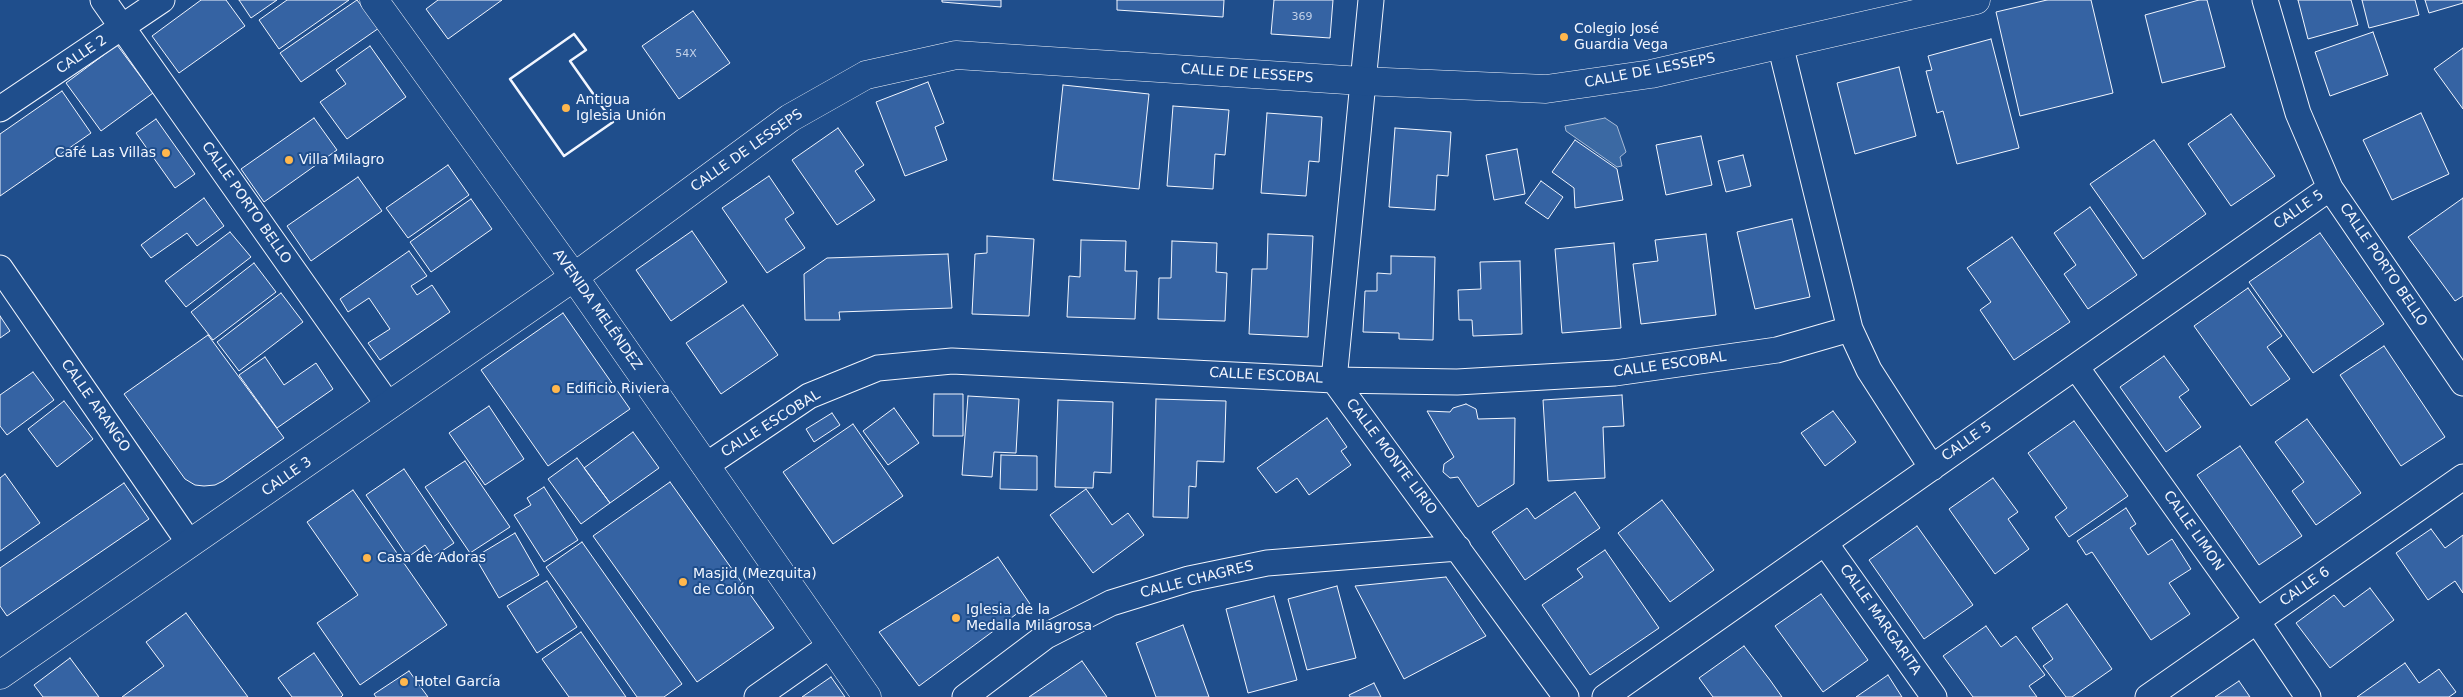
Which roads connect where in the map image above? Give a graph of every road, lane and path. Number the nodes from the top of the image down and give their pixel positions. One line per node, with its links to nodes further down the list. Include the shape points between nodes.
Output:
1 (103, 0): 7 (street, CALLE PORTO BELLO)
2 (162, 0): 7 (street, CALLE 2)
3 (374, 0): 13 (main road, AVENIDA MELÉNDEZ)
4 (1371, 0): 9 (street)
5 (1976, 0): 8 (main road, CALLE DE LESSEPS)
6 (2265, 0): 11 (street, CALLE PORTO BELLO, via 2298,114)
7 (123, 28): 10 (street, CALLE 2); 18 (street, CALLE PORTO BELLO)
8 (1780, 44): 9 (main road, CALLE DE LESSEPS, via 1650,74 1546,89); 14 (street)
9 (1362, 81): 13 (main road, CALLE DE LESSEPS, via 956,55 866,75 790,118); 16 (street)
10 (0, 109)
11 (2330, 188): 15 (street, CALLE 5); 17 (street, CALLE PORTO BELLO)
12 (0, 268): 23 (street, CALLE ARANGO)
13 (574, 277): 18 (main road, CALLE 3); 19 (main road, AVENIDA MELÉNDEZ)
14 (1850, 329): 16 (street, CALLE ESCOBAL, via 1777,350 1615,373 1457,382); 20 (street, via 1869,370)
15 (2076, 367): 20 (street, CALLE 5); 25 (street, CALLE LIMON)
16 (1334, 380): 19 (street, CALLE ESCOBAL, via 952,360 878,368 809,396); 24 (street, CALLE MONTE LIRIO)
17 (2463, 383)
18 (389, 406): 23 (main road, CALLE 3)
19 (705, 466): 26 (main road, AVENIDA MELÉNDEZ)
20 (1932, 468): 22 (street, CALLE 5)
21 (2463, 477): 25 (street, CALLE 6)
22 (1825, 543): 32 (street, CALLE 5); 33 (street, CALLE MARGARITA)
23 (190, 544): 27 (main road, CALLE 3)
24 (1458, 548): 30 (street, CALLE CHAGRES, via 1267,563 1188,579 1111,603 1046,636); 31 (street, CALLE MONTE LIRIO)
25 (2257, 621): 34 (street, CALLE 6); 35 (street, CALLE LIMON)
26 (831, 645): 28 (street); 29 (main road, AVENIDA MELÉNDEZ)
27 (2, 671)
28 (757, 697)
29 (867, 697)
30 (965, 697)
31 (1566, 697)
32 (1605, 697)
33 (1934, 697)
34 (2148, 697)
35 (2308, 697)

